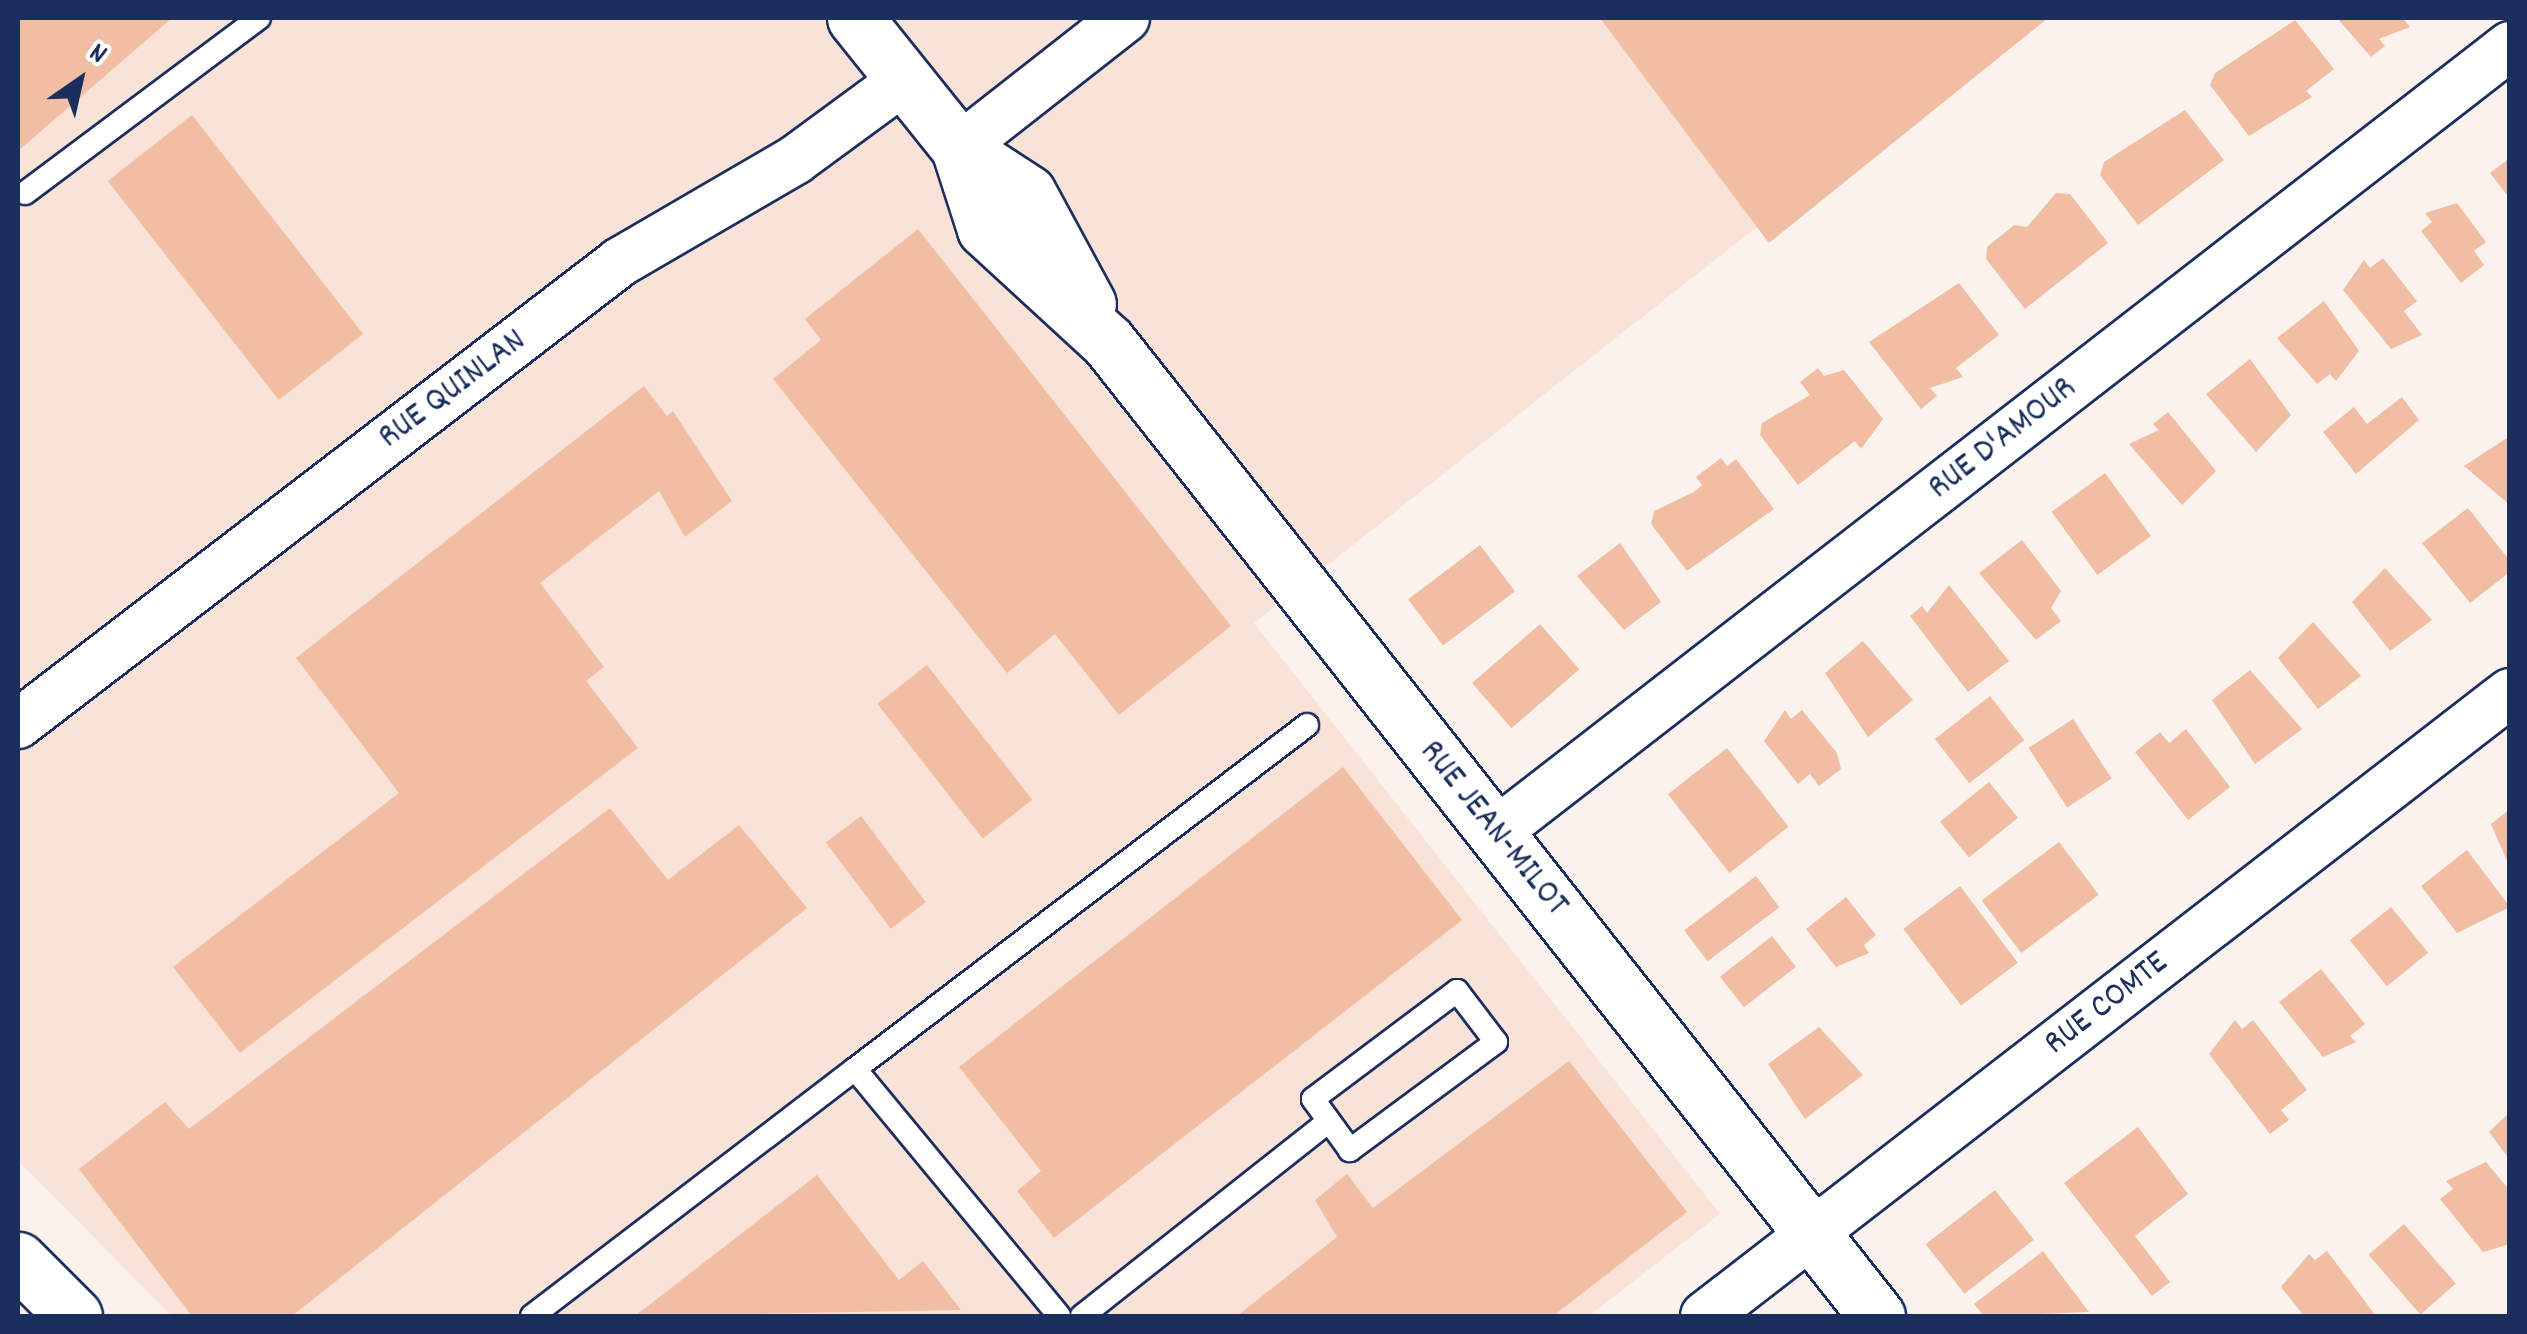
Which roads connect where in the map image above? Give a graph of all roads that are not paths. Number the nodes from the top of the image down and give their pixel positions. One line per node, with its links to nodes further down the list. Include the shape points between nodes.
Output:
1 (258, 18): 7 (lane)
2 (854, 18): 5 (street, RUE JEAN-MILOT)
3 (1125, 18): 6 (street)
4 (2510, 46): 11 (street, RUE D'AMOUR)
5 (904, 80): 6 (street, RUE JEAN-MILOT); 9 (street, RUE QUINLAN, via 795,160 620,262)
6 (959, 148): 11 (street, RUE JEAN-MILOT, via 1028,193 1108,342)
7 (25, 193)
8 (2510, 692): 14 (street, RUE COMTE)
9 (18, 724)
10 (1307, 725): 12 (lane)
11 (1496, 832): 14 (street, RUE JEAN-MILOT)
12 (856, 1069): 17 (lane); 18 (lane)
13 (1325, 1124): 13 (lane, via 1350,1150 1496,1042 1457,991 1313,1099); 19 (lane)
14 (1812, 1233): 20 (street, RUE COMTE); 21 (street, RUE JEAN-MILOT)
15 (18, 1260): 16 (street)
16 (74, 1316)
17 (532, 1316)
18 (1060, 1316)
19 (1082, 1316)
20 (1705, 1316)
21 (1876, 1316)

